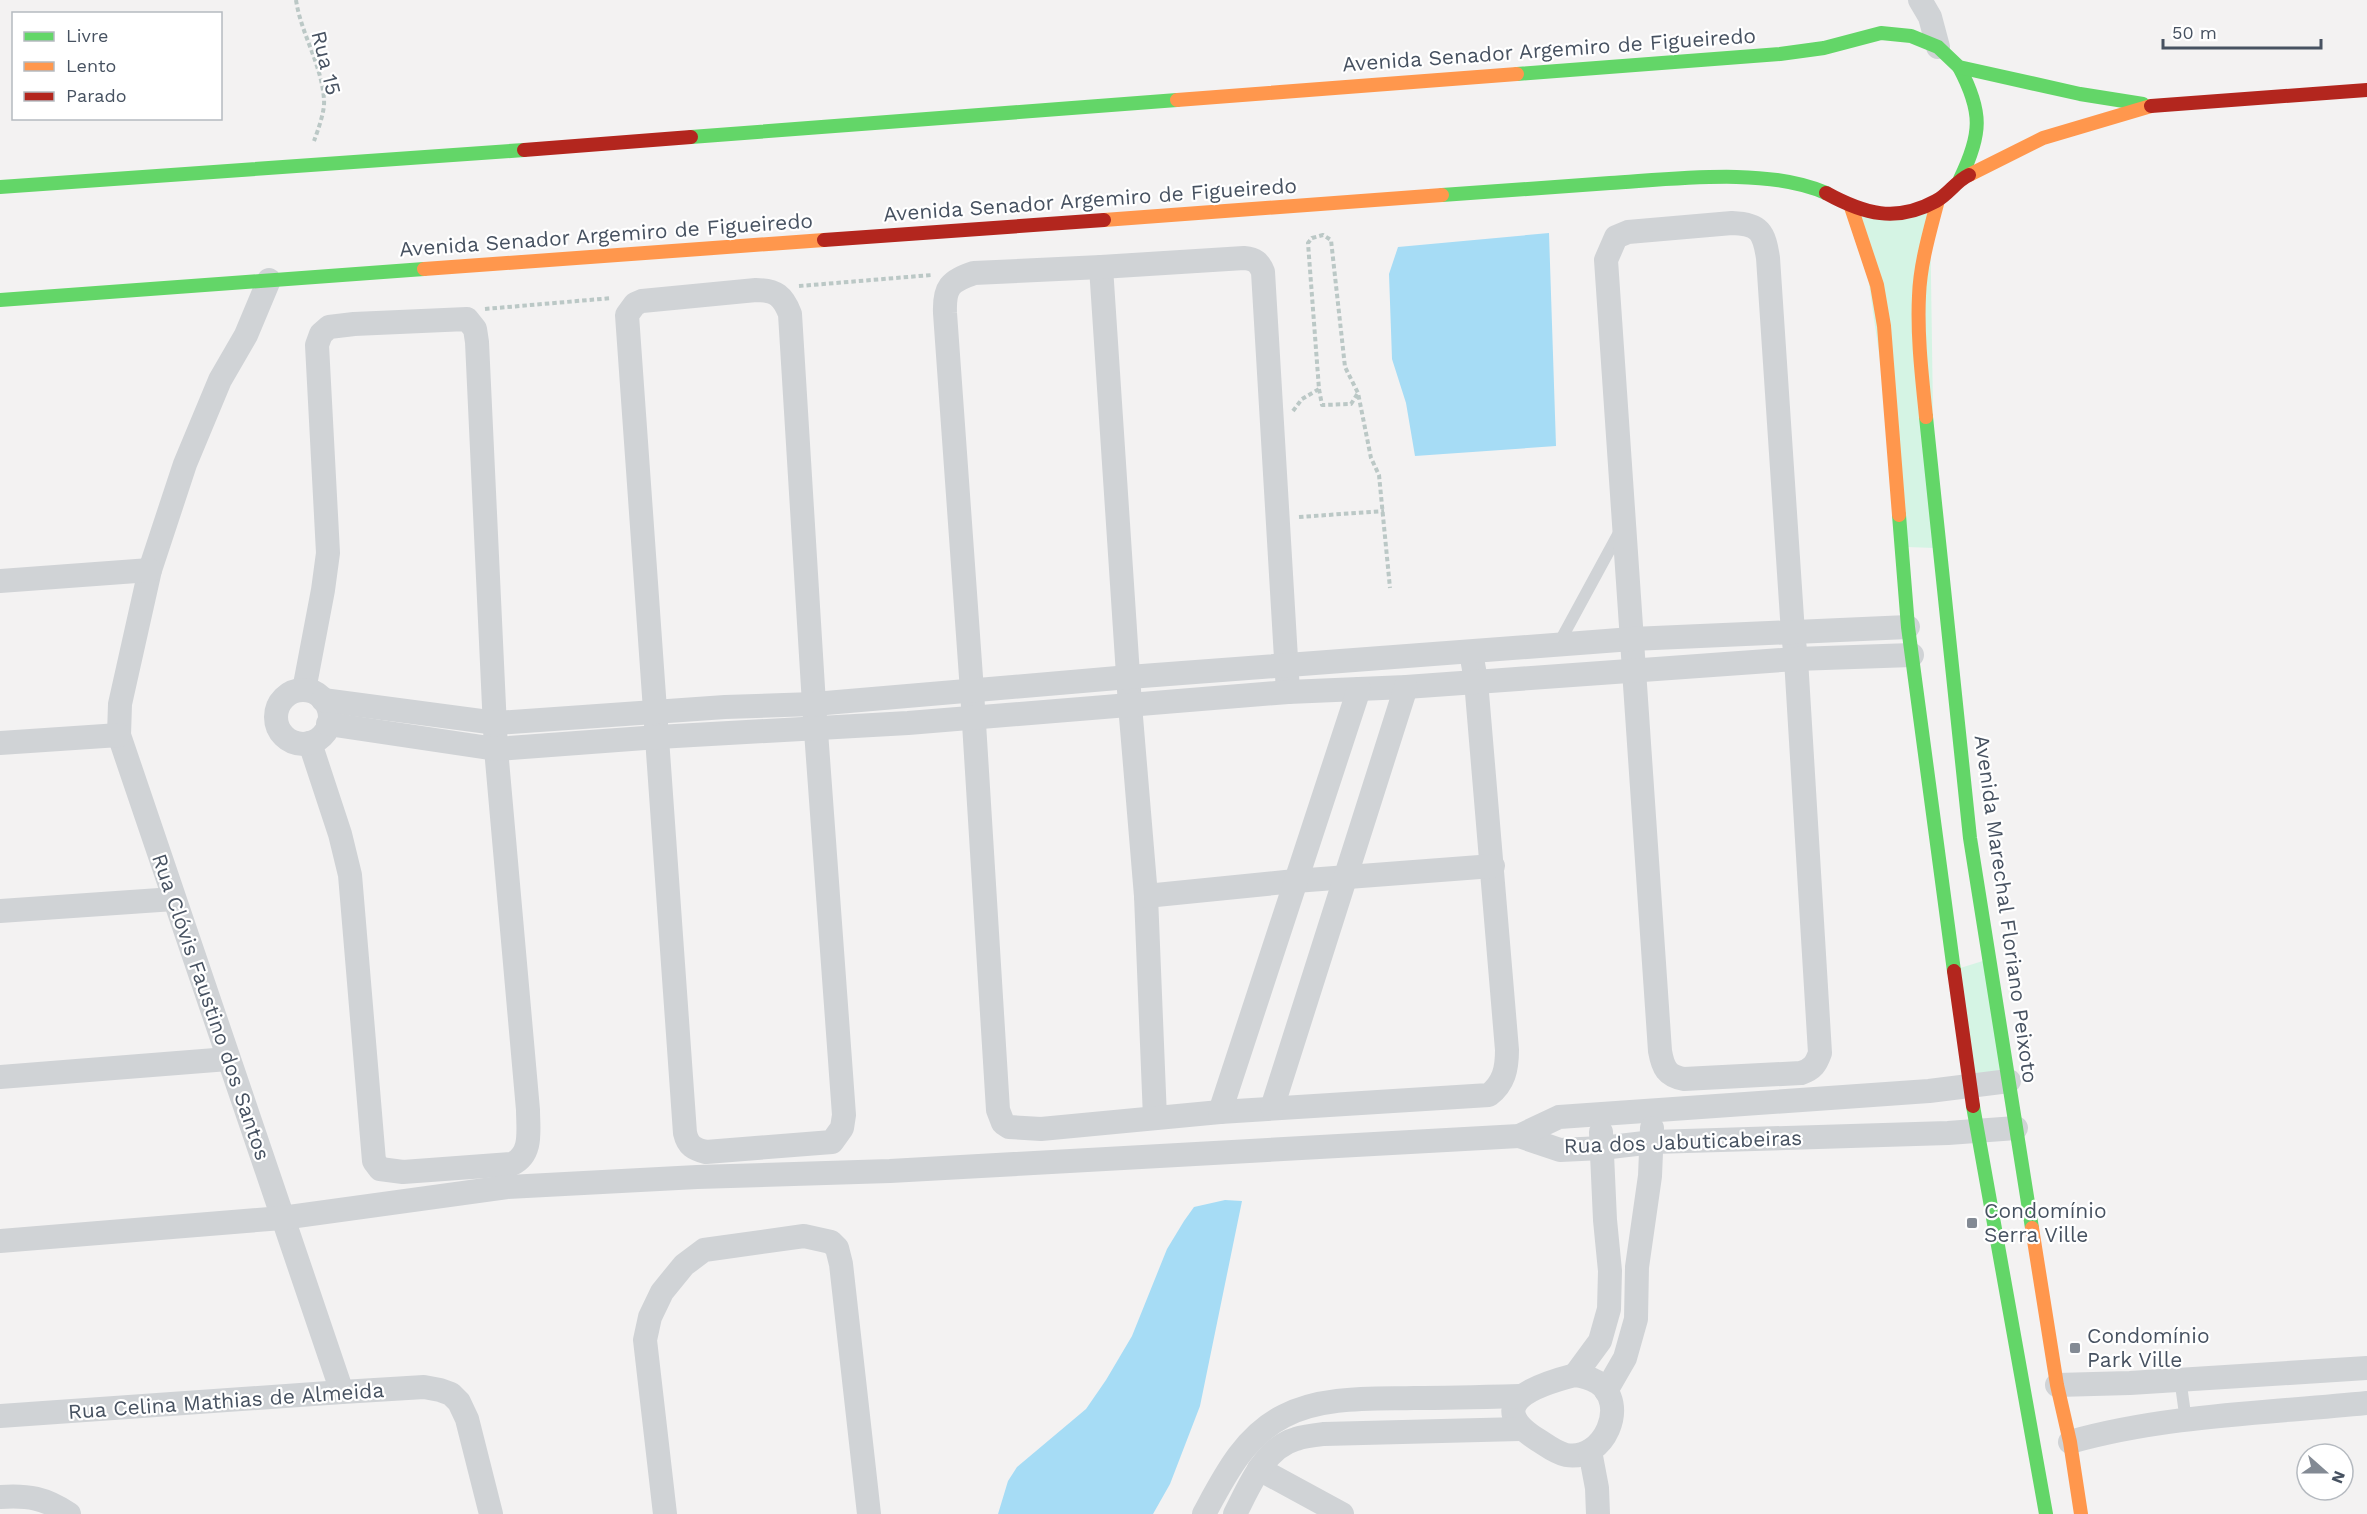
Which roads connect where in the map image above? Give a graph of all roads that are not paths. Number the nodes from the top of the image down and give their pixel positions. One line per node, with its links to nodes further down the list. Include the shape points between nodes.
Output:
1 (1920, 0): 2 (street, via 1930,17)
2 (1938, 47): 3 (main road, Avenida Senador Argemiro de Figueiredo); 7 (main road, Avenida Senador Argemiro de Figueiredo, via 1911,36 1881,33 1824,48 1780,54)
3 (1959, 67): 5 (main road, Avenida Senador Argemiro de Figueiredo, via 2080,94); 6 (main road, via 1973,93 1979,122 1974,152)
4 (2367, 90): 5 (main road, Avenida Senador Argemiro de Figueiredo)
5 (2153, 105): 6 (main road, Avenida Senador Argemiro de Figueiredo, via 2043,138)
6 (1960, 179): 8 (main road, Avenida Senador Argemiro de Figueiredo)
7 (0, 187)
8 (1938, 200): 9 (main road, Avenida Senador Argemiro de Figueiredo, via 1910,212 1880,215); 15 (main road, Avenida Marechal Floriano Peixoto, via 1919,295)
9 (1851, 207): 11 (main road, Avenida Senador Argemiro de Figueiredo, via 1824,192 1787,181 1668,179); 14 (main road, via 1877,285 1884,326)
10 (1101, 267): 25 (street, via 1244,258 1260,264); 27 (street); 31 (street, via 974,273 957,278 944,297)
11 (269, 280): 12 (main road, Avenida Senador Argemiro de Figueiredo); 16 (street, via 246,335 220,380 185,464)
12 (0, 300)
13 (1623, 525): 19 (street, via 1605,260 1611,245 1616,237 1628,232 1749,224 1759,230 1768,258); 20 (street); 21 (lane)
14 (1902, 552): 15 (main road); 18 (main road)
15 (1930, 552): 52 (main road, Avenida Marechal Floriano Peixoto, via 1970,838)
16 (150, 570): 17 (street); 41 (street, via 120,704)
17 (0, 581)
18 (1908, 627): 19 (street); 23 (main road)
19 (1793, 633): 20 (street); 24 (street)
20 (1632, 639): 21 (street); 26 (street)
21 (1558, 645): 22 (street)
22 (1471, 652): 25 (street); 28 (street)
23 (1912, 655): 24 (street); 53 (main road)
24 (1796, 659): 26 (street); 26 (street, via 1820,1037 1816,1063 1811,1070 1801,1073 1684,1079 1667,1072 1662,1064)
25 (1286, 667): 27 (street); 32 (street)
26 (1635, 670): 28 (street)
27 (1129, 677): 31 (street); 35 (street)
28 (1476, 681): 29 (street); 46 (street)
29 (1406, 687): 30 (street); 47 (street)
30 (1359, 689): 32 (street); 48 (street)
31 (972, 691): 34 (street); 37 (street)
32 (1288, 692): 35 (street)
33 (314, 695): 38 (street); 38 (street, via 327,553 317,345 321,334 329,327 354,324 467,319 475,329 477,342); 39 (street, via 328,707); 44 (street, via 288,694 278,708 280,732 294,743)
34 (814, 704): 36 (street); 36 (street, via 790,314 779,294 756,290 642,301 634,304 627,315); 40 (street)
35 (1130, 705): 37 (street); 49 (street)
36 (656, 712): 38 (street); 42 (street)
37 (973, 718): 40 (street); 62 (street, via 998,1110 1003,1123 1009,1127 1041,1129)
38 (496, 723): 45 (street)
39 (328, 724): 44 (street, via 318,739); 45 (street)
40 (816, 728): 42 (street); 42 (street, via 842,1128 832,1142 706,1152 692,1147 685,1133)
41 (118, 735): 43 (street); 50 (street, Rua Clóvis Faustino dos Santos)
42 (658, 737): 45 (street)
43 (0, 743)
44 (310, 743): 45 (street, via 350,875 374,1161 380,1168 396,1172 512,1164 521,1160 526,1150 528,1110)
45 (496, 749)
46 (1493, 866): 47 (street); 58 (street, via 1507,1050 1507,1066 1498,1088 1489,1095)
47 (1345, 877): 48 (street); 58 (street)
48 (1295, 881): 49 (street); 60 (street)
49 (1146, 896): 62 (street)
50 (174, 899): 51 (street); 54 (street, Rua Clóvis Faustino dos Santos)
51 (0, 911)
52 (1979, 958): 53 (main road); 56 (main road, Avenida Marechal Floriano Peixoto)
53 (1954, 967): 57 (main road)
54 (228, 1059): 55 (street); 68 (street, Rua Clóvis Faustino dos Santos)
55 (0, 1077)
56 (2009, 1081): 57 (street, Rua dos Jabuticabeiras); 63 (main road, Avenida Marechal Floriano Peixoto)
57 (1969, 1087): 59 (street, Rua dos Jabuticabeiras); 64 (main road)
58 (1272, 1108): 60 (street)
59 (1651, 1109): 61 (street, Rua dos Jabuticabeiras); 66 (street)
60 (1220, 1112): 62 (street)
61 (1601, 1114): 65 (street, Rua dos Jabuticabeiras, via 1558,1117); 67 (street)
62 (1155, 1118)
63 (2016, 1128): 64 (street, Rua dos Jabuticabeiras); 74 (main road, Avenida Marechal Floriano Peixoto)
64 (1979, 1132): 66 (street, Rua dos Jabuticabeiras); 95 (main road)
65 (1519, 1136): 67 (street, Rua dos Jabuticabeiras, via 1560,1150); 68 (street, via 890,1171 574,1183 466,1191)
66 (1653, 1142): 67 (street, Rua dos Jabuticabeiras); 75 (street, via 1637,1267 1636,1319 1625,1358)
67 (1602, 1148): 72 (street, via 1610,1309 1600,1341)
68 (282, 1218): 69 (street); 76 (street, Rua Clóvis Faustino dos Santos)
69 (0, 1241)
70 (2367, 1368): 71 (street)
71 (2331, 1370): 73 (street); 79 (street)
72 (1575, 1374): 75 (street, via 1599,1382); 77 (street)
73 (2180, 1378): 74 (street); 81 (lane)
74 (2057, 1385): 83 (main road, Avenida Marechal Floriano Peixoto)
75 (1606, 1391): 84 (street, via 1612,1414 1608,1429 1602,1442)
76 (342, 1392): 80 (street, Rua Celina Mathias de Almeida); 88 (street, Rua Celina Mathias de Almeida, via 424,1387 451,1394 467,1419)
77 (1520, 1396): 82 (street, via 1514,1412); 91 (street, via 1366,1399 1315,1405 1283,1416 1253,1439 1228,1467)
78 (2367, 1403): 79 (street)
79 (2333, 1407): 81 (street)
80 (0, 1416)
81 (2186, 1421): 83 (street, via 2105,1432)
82 (1520, 1429): 84 (street, via 1565,1455); 85 (street, via 1324,1434 1294,1439 1276,1450)
83 (2070, 1442): 96 (main road, Avenida Marechal Floriano Peixoto)
84 (1590, 1451): 94 (street)
85 (1259, 1469): 92 (street); 93 (street)
86 (0, 1497): 87 (street, via 23,1496 53,1503)
87 (69, 1514)
88 (491, 1514)
89 (665, 1514): 90 (street, via 645,1340 662,1292 684,1265 704,1250 804,1236 831,1242 841,1264)
90 (869, 1514)
91 (1204, 1514)
92 (1235, 1514)
93 (1342, 1514)
94 (1598, 1514)
95 (2046, 1514)
96 (2081, 1514)

